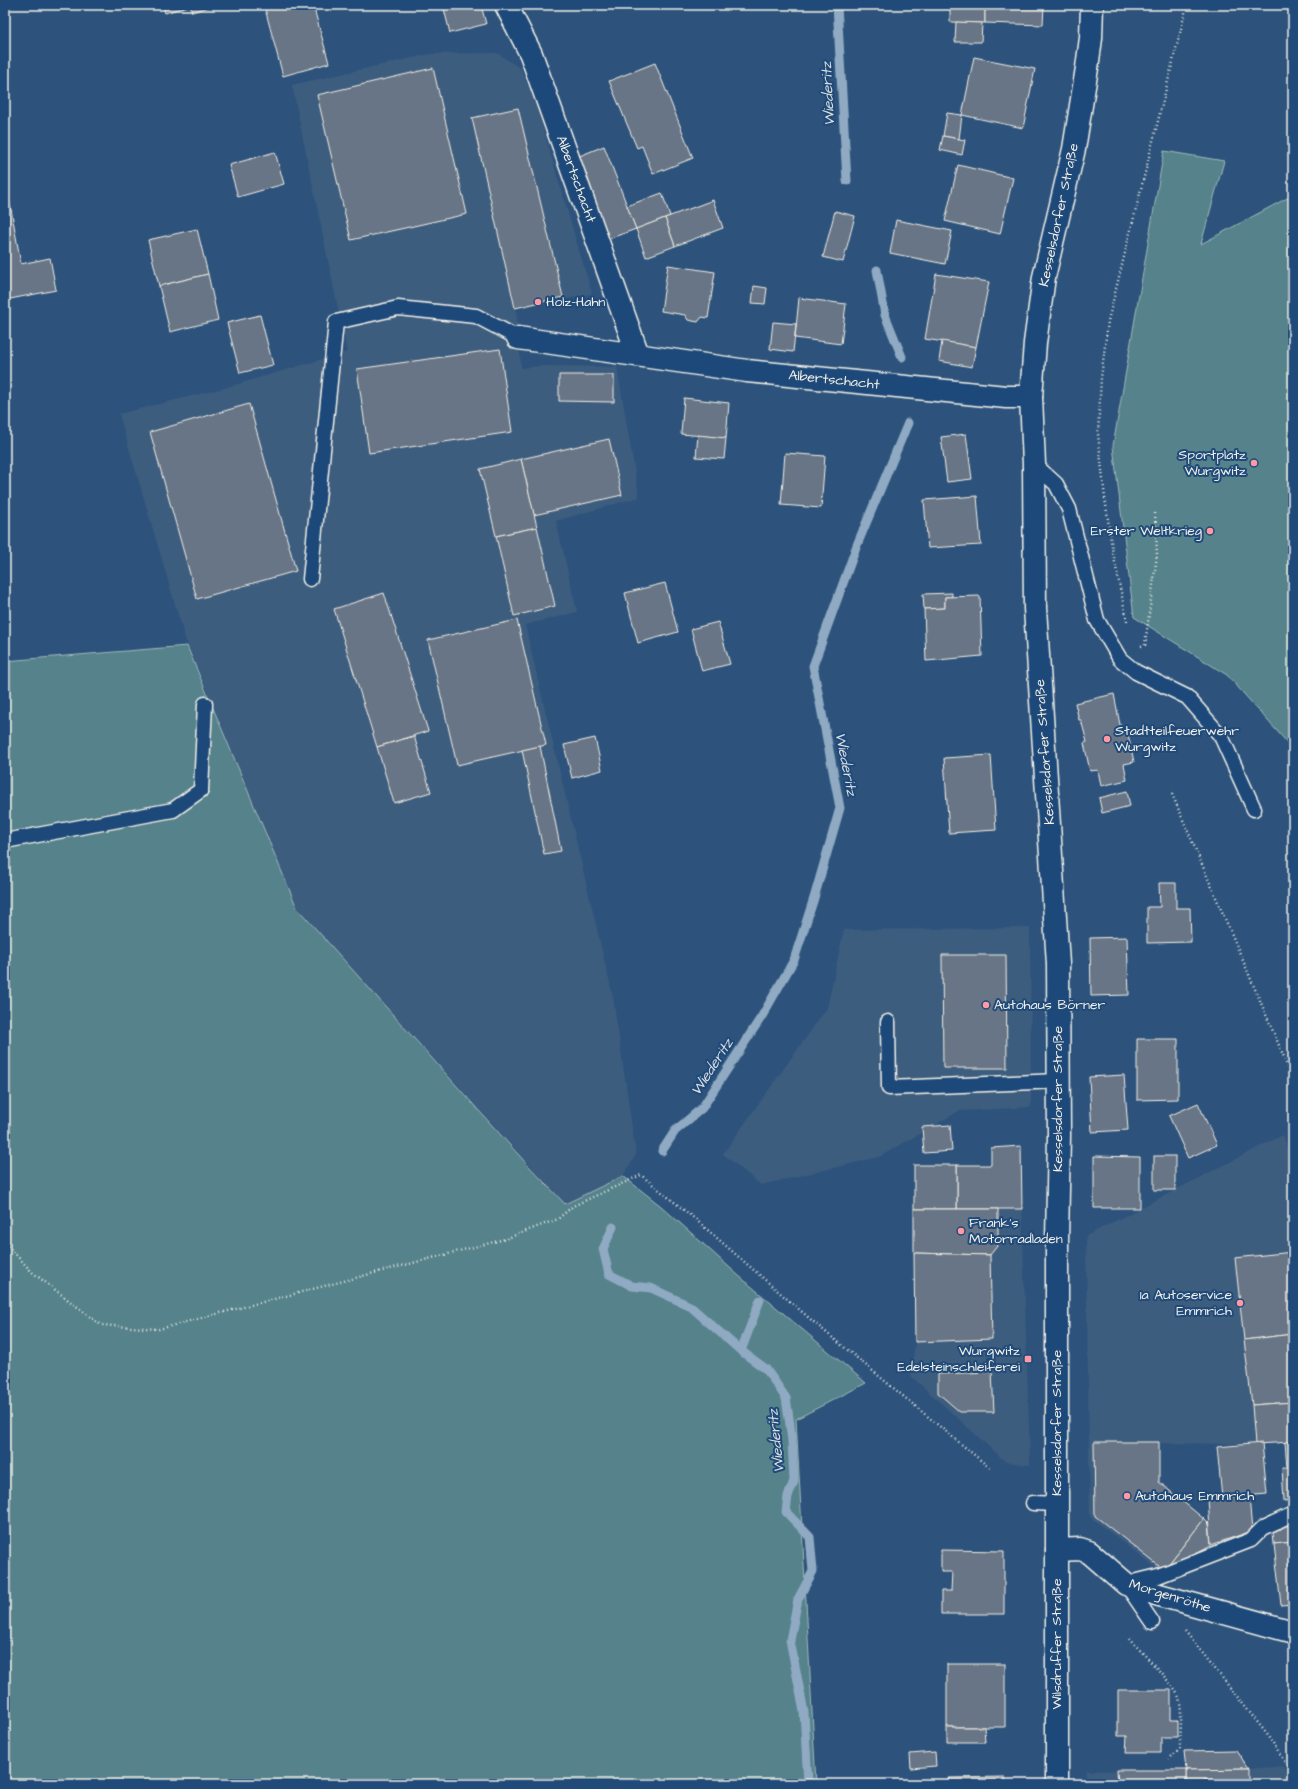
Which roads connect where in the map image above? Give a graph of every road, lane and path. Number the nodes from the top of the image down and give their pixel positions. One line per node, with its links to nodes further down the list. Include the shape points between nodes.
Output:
1 (506, 5): 5 (main road, Albertschacht, via 531,54)
2 (1092, 5): 6 (main road, Kesselsdorfer Straße, via 1088,68 1044,277)
3 (1187, 5): 10 (path, via 1108,321 1101,378 1098,434 1112,548)
4 (518, 338): 5 (main road, Albertschacht); 9 (lane, via 476,316 398,308 336,322)
5 (638, 355): 6 (main road, Albertschacht, via 789,375 1006,397)
6 (1031, 397): 7 (main road, Kesselsdorfer Straße)
7 (1034, 464): 14 (lane, via 1056,484 1069,509 1097,620 1120,659 1136,672 1187,697 1221,736); 17 (main road, Kesselsdorfer Straße, via 1035,608 1058,964)
8 (1155, 512): 11 (path, via 1157,555 1145,645)
9 (310, 579)
10 (1128, 628)
11 (1138, 648)
12 (205, 704): 15 (lane, via 201,790 174,810)
13 (1172, 794): 18 (path)
14 (1254, 809)
15 (5, 841)
16 (888, 1022): 17 (lane, via 889,1088)
17 (1059, 1081): 22 (main road, Kesselsdorfer Straße)
18 (1293, 1083)
19 (5, 1243): 20 (path, via 32,1272 101,1325 159,1329 505,1239 558,1219 573,1206 642,1175)
20 (990, 1468)
21 (1033, 1503): 22 (lane)
22 (1057, 1504): 24 (main road, Wilsdruffer Straße)
23 (1293, 1514): 25 (lane, via 1263,1528 1251,1540 1158,1576)
24 (1057, 1550): 25 (main road, Morgenröthe, via 1089,1552); 32 (main road, Wilsdruffer Straße)
25 (1126, 1584): 26 (lane); 28 (main road, Morgenröthe)
26 (1152, 1622)
27 (1183, 1629): 31 (path, via 1270,1738)
28 (1293, 1632)
29 (1129, 1638): 30 (path, via 1179,1697 1180,1748)
30 (1169, 1759)
31 (1293, 1773)
32 (1057, 1784)

